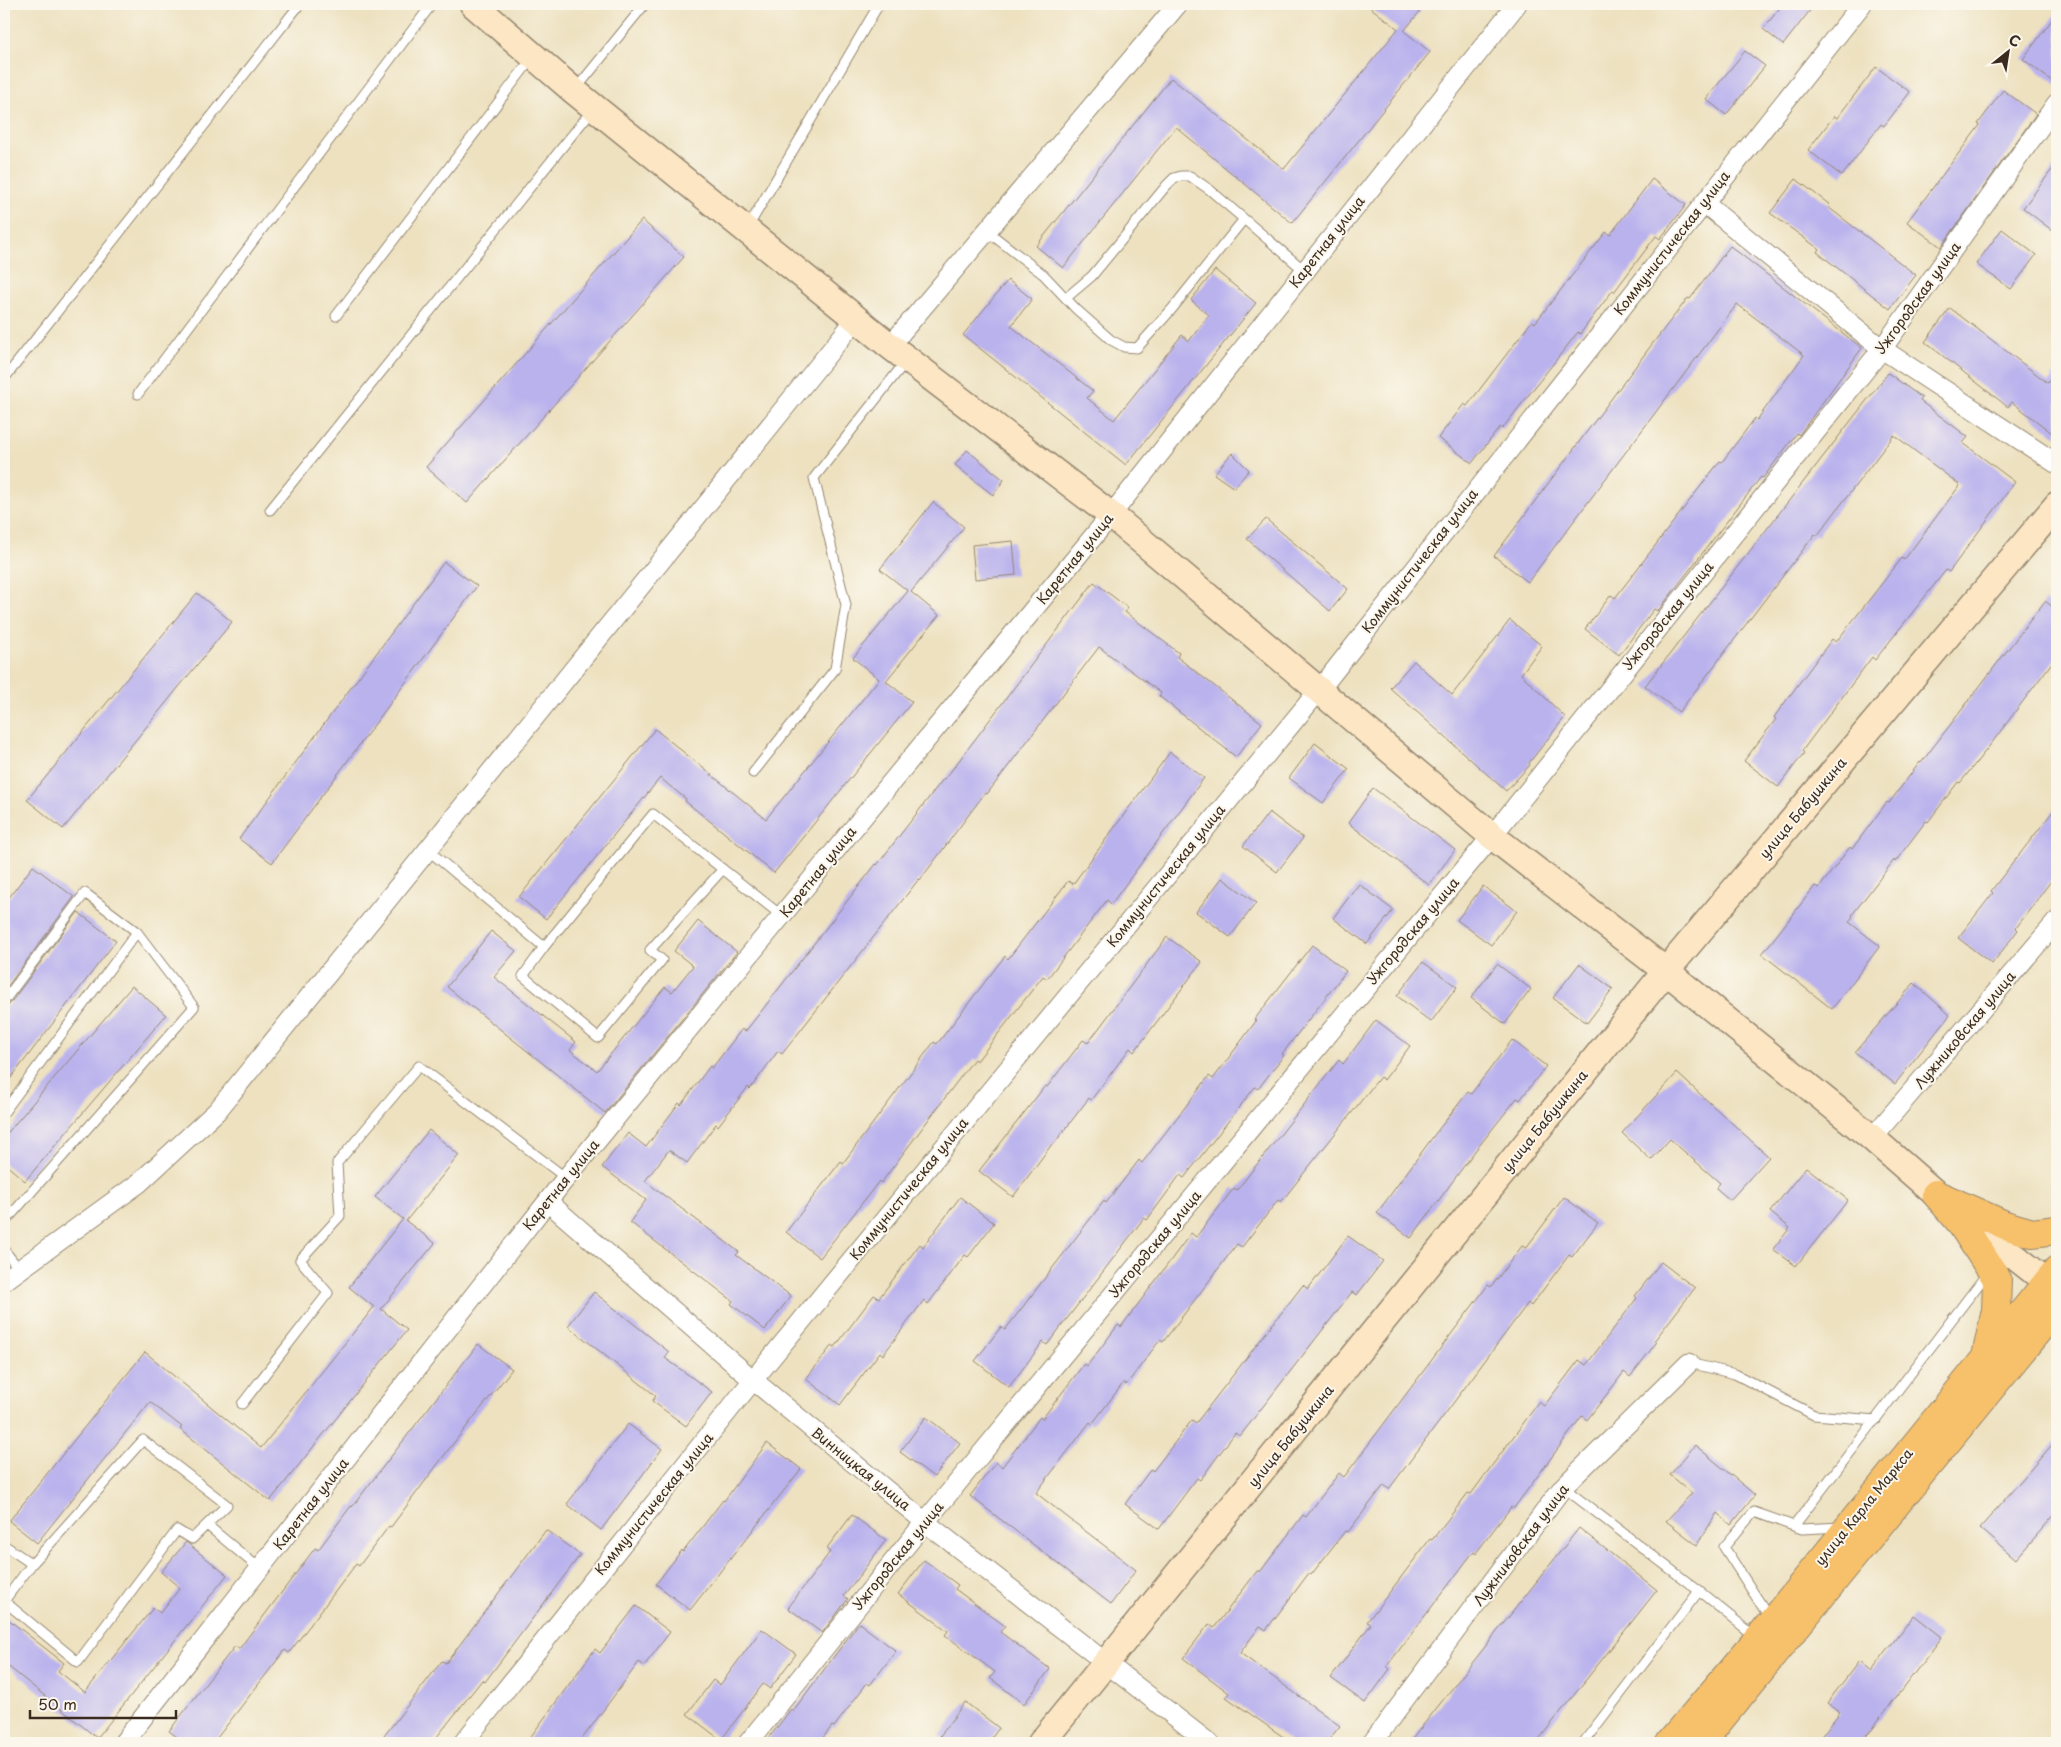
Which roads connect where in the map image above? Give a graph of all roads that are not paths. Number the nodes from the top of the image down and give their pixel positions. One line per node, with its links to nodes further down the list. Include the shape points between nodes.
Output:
1 (300, 4): 23 (lane)
2 (432, 4): 24 (lane)
3 (473, 4): 9 (main road)
4 (645, 4): 10 (lane)
5 (879, 4): 15 (lane)
6 (1178, 4): 16 (street)
7 (1517, 4): 17 (street, Каретная улица)
8 (1862, 4): 13 (street, Коммунистическая улица)
9 (534, 56): 10 (main road); 19 (lane)
10 (574, 91): 12 (main road)
11 (2057, 103): 21 (street, Ужгородская улица)
12 (594, 107): 15 (main road); 27 (lane)
13 (1704, 203): 21 (street); 29 (street, Коммунистическая улица)
14 (1244, 219): 17 (lane); 18 (lane, via 1190,176 1174,178 1092,276); 18 (lane, via 1138,348 1124,347 1111,340)
15 (746, 229): 20 (main road)
16 (987, 230): 18 (lane, via 1044,275); 22 (street)
17 (1305, 271): 28 (street, Каретная улица)
18 (1066, 298)
19 (336, 316)
20 (857, 318): 22 (main road); 32 (street)
21 (1882, 349): 25 (street); 31 (street, Ужгородская улица)
22 (899, 352): 28 (main road); 30 (lane, via 814,478 846,605 835,670)
23 (4, 380)
24 (138, 394)
25 (2057, 464)
26 (2057, 505): 38 (main road, улица Бабушкина)
27 (270, 510)
28 (1111, 515): 29 (main road); 34 (street, Каретная улица)
29 (1320, 689): 31 (main road); 54 (street, Коммунистическая улица)
30 (753, 773)
31 (1492, 836): 38 (main road); 58 (street, Ужгородская улица)
32 (428, 850): 37 (lane); 49 (street, via 217,1111 139,1183)
33 (723, 869): 34 (lane); 37 (lane, via 653,814); 37 (lane, via 650,950 662,960 598,1038 524,976)
34 (782, 916): 42 (street, Каретная улица)
35 (2057, 921): 41 (street, Лужниковская улица)
36 (137, 932): 39 (lane, via 85,893); 40 (lane); 45 (lane, via 194,1007)
37 (544, 948)
38 (1666, 971): 41 (main road); 67 (main road, улица Бабушкина)
39 (4, 1001)
40 (4, 1112)
41 (1872, 1138): 43 (main road)
42 (566, 1178): 44 (street, Каретная улица); 55 (lane, via 419,1066 337,1163 340,1216 300,1260 328,1293)
43 (1936, 1194): 46 (main road, via 2005,1225 2032,1233); 48 (main road, via 1960,1222); 51 (main road)
44 (548, 1202): 54 (street, Винницкая улица); 64 (street, Каретная улица)
45 (4, 1224)
46 (2057, 1230)
47 (4, 1250): 49 (lane)
48 (1991, 1269): 52 (main road, via 1997,1279 1996,1310); 56 (lane)
49 (20, 1270): 50 (street)
50 (4, 1281)
51 (2055, 1287): 52 (main road, улица Карла Маркса); 76 (main road, улица Карла Маркса)
52 (1986, 1357): 61 (main road, улица Карла Маркса)
53 (1688, 1363): 56 (lane, via 1735,1374 1814,1416); 57 (street, Лужниковская улица)
54 (753, 1380): 58 (street, Винницкая улица); 69 (street, Коммунистическая улица)
55 (242, 1404)
56 (1876, 1420): 60 (lane)
57 (1563, 1487): 65 (lane); 73 (street, Лужниковская улица)
58 (926, 1522): 67 (street, Винницкая улица); 70 (street, Ужгородская улица)
59 (206, 1525): 63 (lane, via 227,1505 143,1440); 63 (lane, via 192,1539 177,1530 78,1662 4,1601); 64 (lane)
60 (1794, 1526): 61 (lane, via 1802,1529); 66 (lane, via 1754,1512 1724,1547)
61 (1848, 1526): 66 (main road, улица Карла Маркса)
62 (4, 1545): 63 (lane)
63 (32, 1564)
64 (260, 1569): 68 (street, Каретная улица)
65 (1699, 1591): 66 (lane); 74 (lane)
66 (1765, 1630): 75 (main road, улица Карла Маркса)
67 (1106, 1664): 71 (main road, улица Бабушкина); 72 (street, Винницкая улица)
68 (123, 1743)
69 (463, 1743)
70 (748, 1743)
71 (1041, 1743)
72 (1208, 1743)
73 (1372, 1743)
74 (1584, 1743)
75 (1670, 1743)
76 (1701, 1743)

